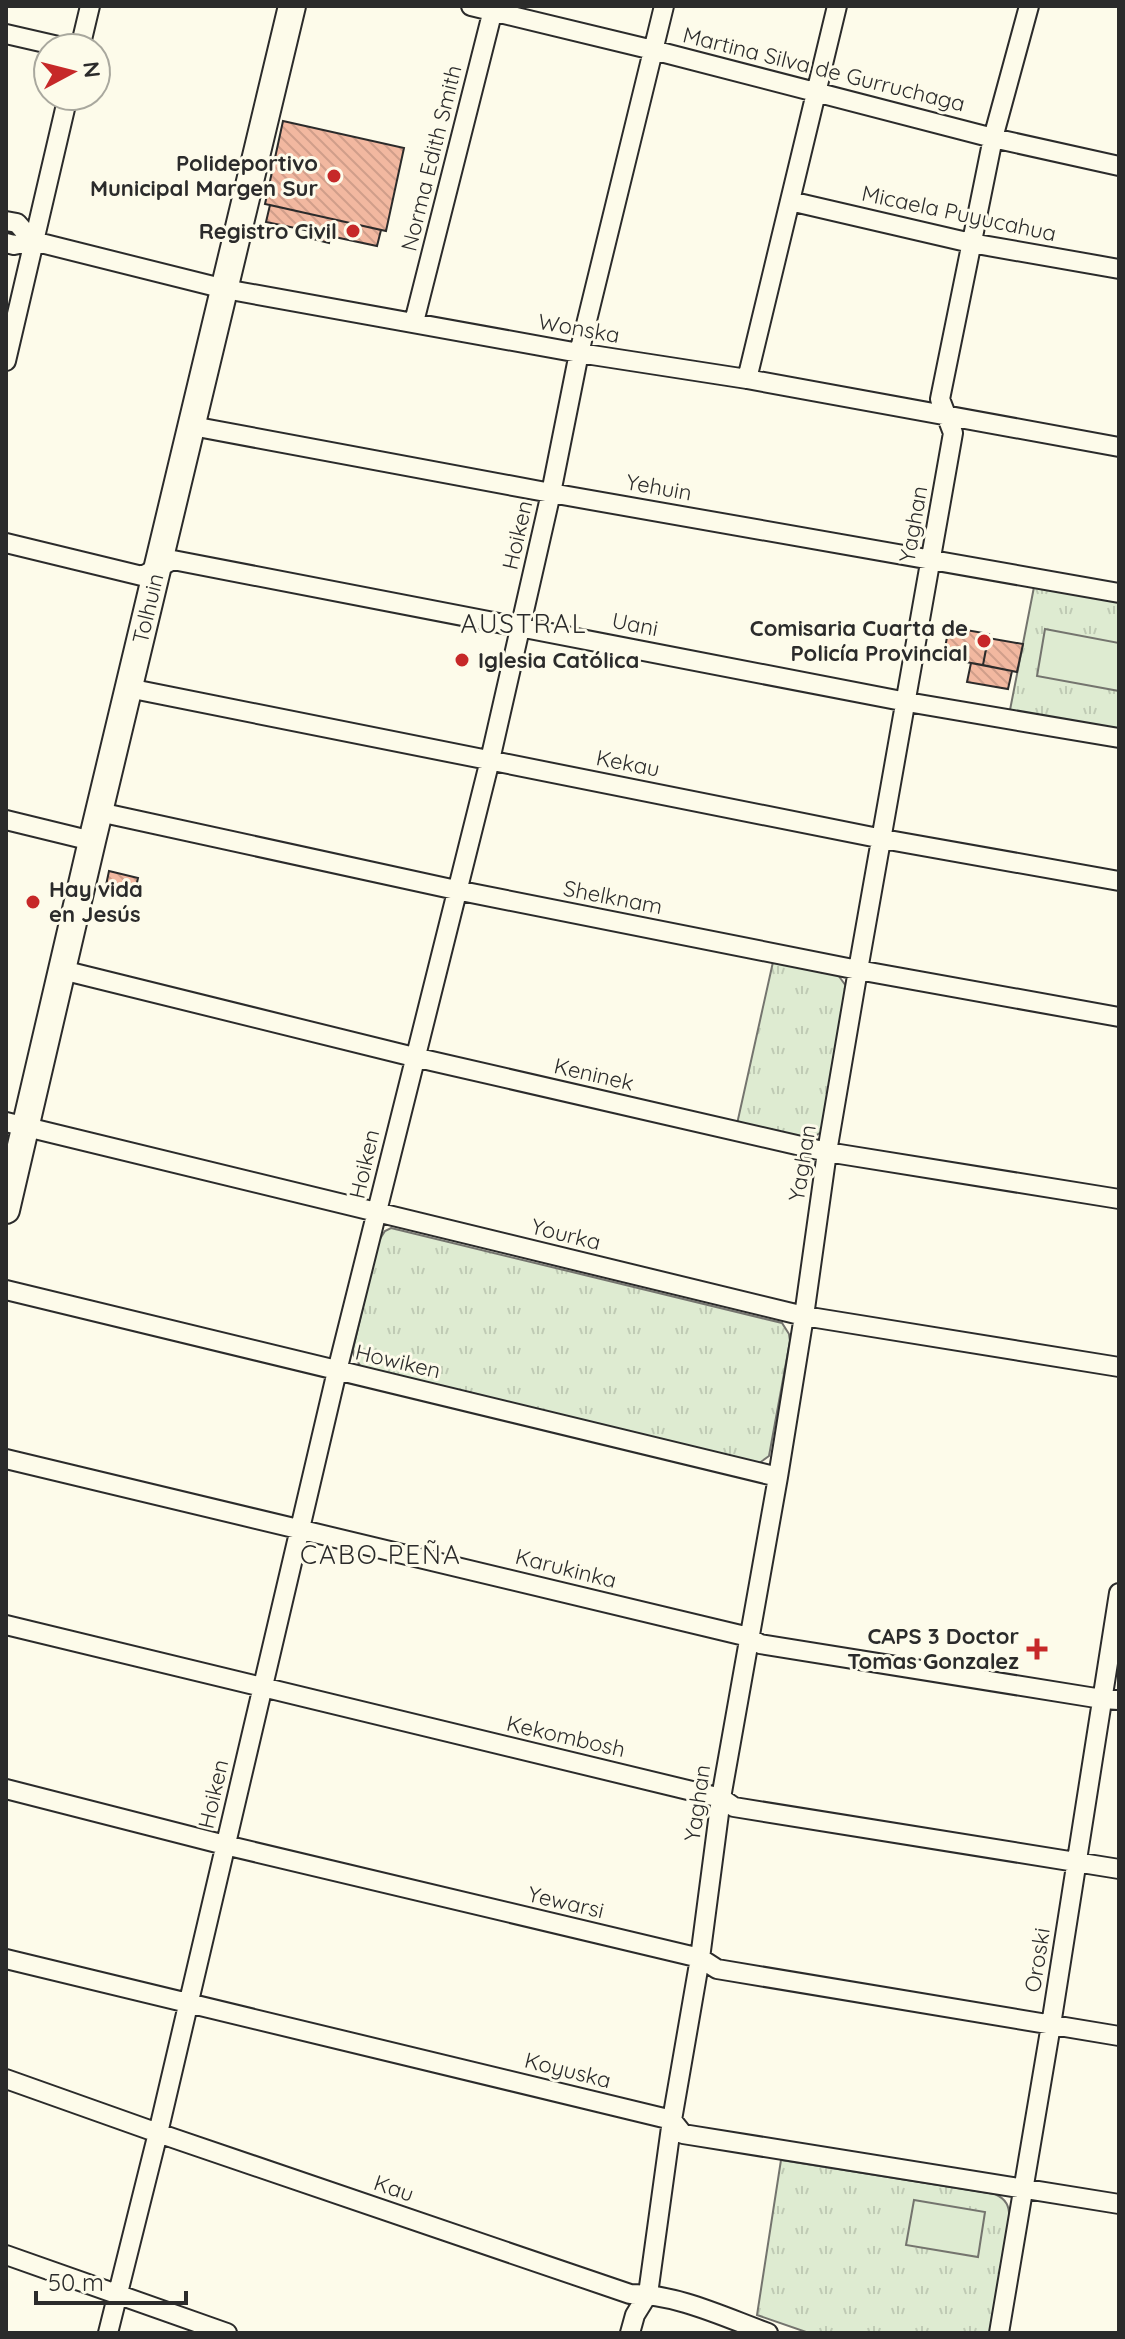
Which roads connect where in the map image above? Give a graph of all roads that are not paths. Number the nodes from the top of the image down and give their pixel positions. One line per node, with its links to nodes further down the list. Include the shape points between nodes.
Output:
1 (90, 6): 8 (street)
2 (292, 6): 22 (street, Tolhuin)
3 (471, 6): 7 (street, Martina Silva de Gurruchaga)
4 (664, 6): 11 (street, Hoiken)
5 (837, 6): 12 (street)
6 (1029, 6): 14 (street, Yaghan)
7 (493, 9): 11 (street, Martina Silva de Gurruchaga); 23 (street, Norma Edith Smith)
8 (84, 32)
9 (6, 34): 10 (street)
10 (32, 40)
11 (653, 50): 12 (street, Martina Silva de Gurruchaga); 24 (street, Hoiken)
12 (816, 93): 14 (street, Martina Silva de Gurruchaga); 16 (street)
13 (64, 112): 18 (street)
14 (993, 138): 15 (street, Martina Silva de Gurruchaga); 20 (street, Yaghan)
15 (1119, 166)
16 (790, 201): 20 (street, Micaela Puyucahua); 26 (street)
17 (6, 221): 18 (street, Wonska, via 17,223)
18 (33, 241): 19 (street, Wonska); 22 (street, Wonska); 25 (street)
19 (6, 243)
20 (971, 243): 21 (street, Micaela Puyucahua); 27 (street, Yaghan, via 940,399)
21 (1119, 269)
22 (225, 289): 23 (street, Wonska); 28 (street, Tolhuin)
23 (414, 322): 24 (street, Wonska)
24 (579, 353): 26 (street, Wonska); 30 (street, Hoiken)
25 (6, 361)
26 (747, 379): 27 (street, Wonska)
27 (949, 417): 29 (street, Wonska); 32 (street, Yaghan, via 953,433)
28 (192, 426): 30 (street, Yehuin); 33 (street, Tolhuin)
29 (1119, 447)
30 (551, 493): 32 (street, Yehuin); 35 (street, Hoiken)
31 (6, 543): 33 (street, Uani, via 142,576)
32 (931, 560): 34 (street, Yehuin); 37 (street, Yaghan)
33 (158, 568): 35 (street, Uani, via 173,560); 36 (street, Tolhuin)
34 (1119, 593)
35 (520, 626): 37 (street, Uani); 39 (street, Hoiken)
36 (128, 688): 39 (street, Kekau); 40 (street, Tolhuin)
37 (907, 702): 38 (street, Uani); 42 (street, Yaghan)
38 (1119, 738)
39 (490, 760): 42 (street, Kekau); 45 (street, Hoiken)
40 (99, 812): 43 (street, Tolhuin); 45 (street, Shelknam)
41 (6, 820): 43 (street)
42 (883, 839): 44 (street, Kekau); 47 (street, Yaghan)
43 (92, 841): 46 (street, Tolhuin)
44 (1119, 881)
45 (456, 890): 47 (street, Shelknam); 49 (street, Hoiken)
46 (62, 970): 49 (street, Keninek); 50 (street, Tolhuin)
47 (858, 970): 48 (street, Shelknam); 51 (street, Yaghan)
48 (1119, 1017)
49 (414, 1057): 51 (street, Keninek); 54 (street, Hoiken)
50 (16, 1124): 53 (street, Tolhuin); 54 (street, Yourka)
51 (827, 1152): 52 (street, Keninek); 56 (street, Yaghan)
52 (1119, 1199)
53 (6, 1210)
54 (378, 1213): 56 (street, Yourka); 58 (street, Hoiken)
55 (6, 1290): 58 (street, Howiken)
56 (804, 1316): 57 (street, Yourka); 60 (street, Yaghan)
57 (1119, 1367)
58 (337, 1371): 60 (street, Howiken); 61 (street, Hoiken)
59 (6, 1459): 61 (street, Karukinka)
60 (778, 1477): 64 (street, Yaghan)
61 (301, 1529): 64 (street, Karukinka); 65 (street, Hoiken)
62 (1119, 1593): 66 (street, Oroski)
63 (6, 1625): 65 (street, Kekombosh)
64 (749, 1637): 66 (street, Karukinka, via 760,1644); 68 (street, Yaghan)
65 (262, 1688): 68 (street, Kekombosh); 69 (street, Hoiken)
66 (1111, 1700): 70 (street, Oroski)
67 (6, 1789): 69 (street, Yewarsi)
68 (721, 1798): 70 (street, Kekombosh, via 734,1807); 72 (street, Yaghan)
69 (225, 1845): 72 (street, Yewarsi); 74 (street, Hoiken)
70 (1076, 1862): 71 (street, Kekombosh); 75 (street, Oroski)
71 (1119, 1869)
72 (700, 1958): 75 (street, Yewarsi, via 717,1969); 78 (street, Yaghan)
73 (6, 1959): 74 (street, Koyuska)
74 (189, 2002): 78 (street, Koyuska); 79 (street, Hoiken)
75 (1051, 2025): 76 (street, Yewarsi); 80 (street, Oroski)
76 (1119, 2036)
77 (6, 2079): 79 (street, Kau)
78 (672, 2120): 80 (street, Koyuska, via 683,2134); 83 (street, Yaghan)
79 (158, 2133): 83 (street, Kau, via 630,2294); 84 (street, Hoiken)
80 (1022, 2187): 81 (street, Koyuska); 89 (street, Oroski)
81 (1119, 2204)
82 (6, 2255): 84 (street)
83 (648, 2294): 87 (street, Yaghan); 88 (street, Kau)
84 (117, 2295): 85 (street, Hoiken); 86 (street)
85 (108, 2333)
86 (227, 2333)
87 (630, 2333)
88 (768, 2333)
89 (999, 2333)

